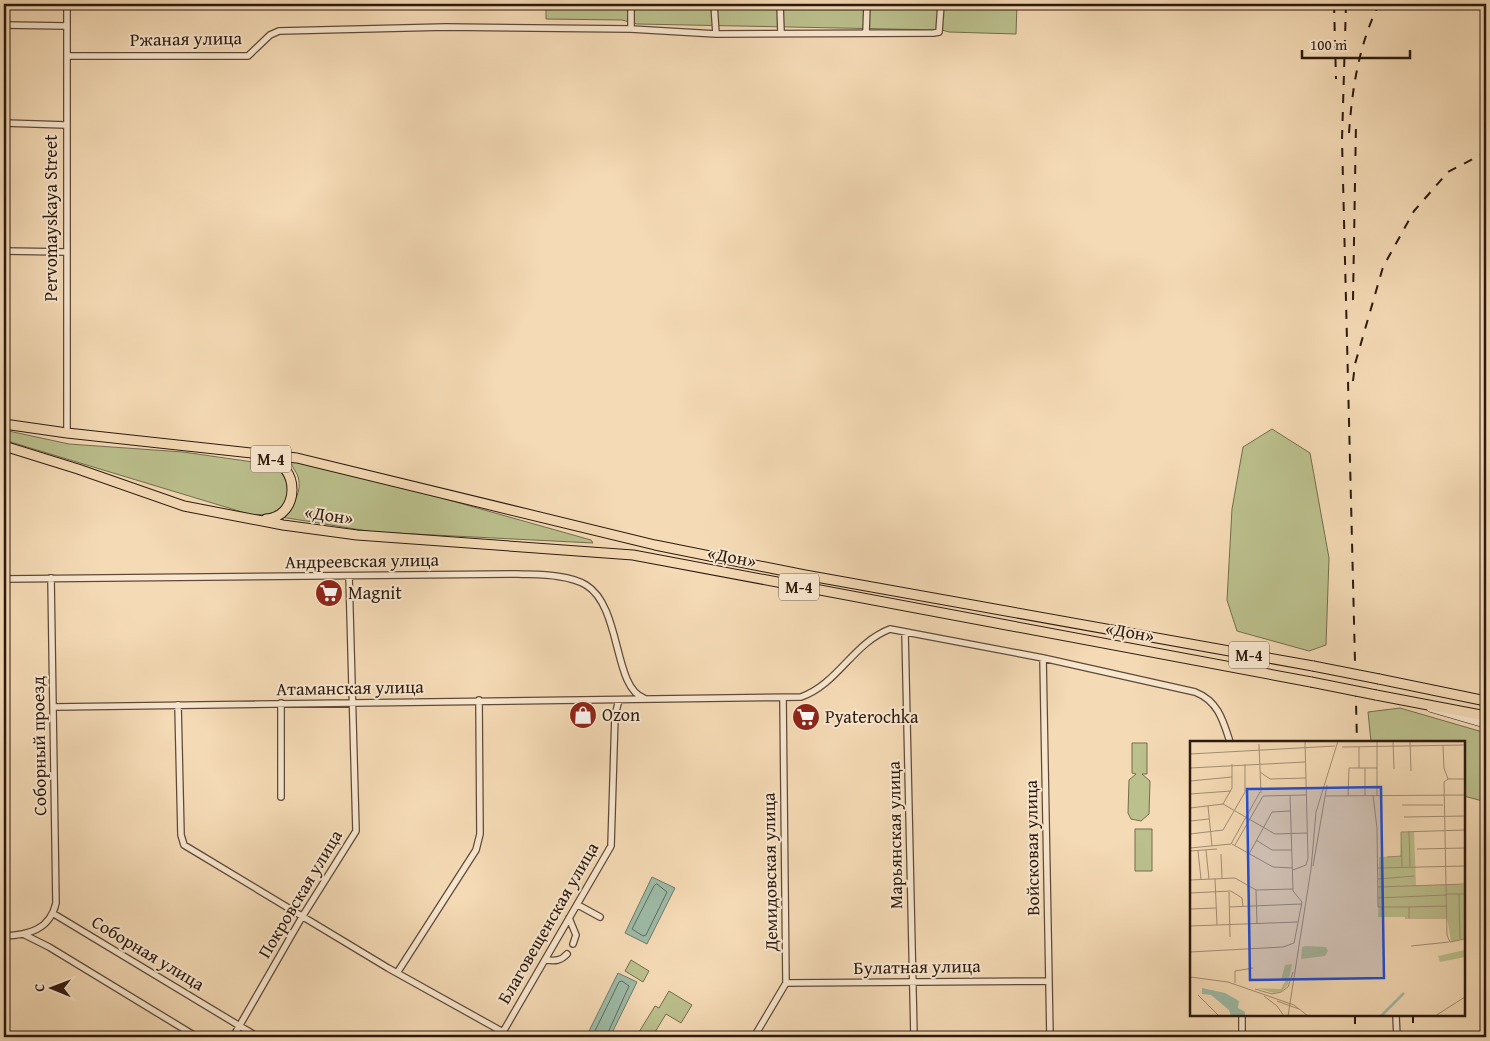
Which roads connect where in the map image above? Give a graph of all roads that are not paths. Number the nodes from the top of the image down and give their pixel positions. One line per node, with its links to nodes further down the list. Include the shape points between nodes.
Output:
1 (67, 4): 8 (street, Pervomayskaya Street)
2 (630, 4): 9 (street)
3 (714, 4): 12 (street)
4 (780, 4): 10 (street)
5 (867, 4): 11 (street)
6 (941, 4): 11 (street, Ржаная улица, via 939,32 934,34)
7 (4, 24): 8 (street)
8 (67, 26): 13 (street, Pervomayskaya Street)
9 (631, 29): 12 (street, Ржаная улица); 13 (street, Ржаная улица, via 446,27 279,31 270,35 248,56)
10 (781, 33): 11 (street, Ржаная улица); 12 (street, Ржаная улица)
11 (866, 33)
12 (716, 34)
13 (67, 56): 15 (street, Pervomayskaya Street)
14 (4, 124): 15 (street)
15 (66, 125): 17 (street, Pervomayskaya Street)
16 (4, 251): 17 (street)
17 (65, 252): 19 (street, Pervomayskaya Street)
18 (4, 424): 19 (highway, «Дон» / М-4)
19 (67, 433): 20 (highway, «Дон» / М-4)
20 (179, 444): 22 (highway, М-4, via 271,459 282,464 293,487 292,497 284,512 275,518); 32 (highway, «Дон» / М-4, bridge, via 297,458 655,546 1313,666)
21 (4, 446): 22 (highway, «Дон» / М-4, via 184,506)
22 (258, 519): 36 (highway, «Дон» / М-4, bridge, via 357,535 633,555)
23 (349, 576): 24 (street, Андреевская улица); 28 (street, Андреевская улица, via 518,574 556,577 585,584 596,593 604,607 630,688 638,696); 33 (street, Покровская улица)
24 (51, 578): 25 (street, Андреевская улица); 37 (street, Соборный проезд)
25 (4, 579)
26 (905, 632): 27 (street, Атаманская улица); 29 (street, Атаманская улица, via 890,630 877,634 815,692); 55 (street, Марьянская улица)
27 (1043, 658): 40 (street, Атаманская улица, via 1207,697 1213,702); 53 (street, Войсковая улица)
28 (646, 698): 29 (street, Атаманская улица); 31 (street, Атаманская улица)
29 (783, 698): 54 (street, Демидовская улица)
30 (479, 700): 31 (street, Атаманская улица); 33 (street, Атаманская улица); 52 (street, via 480,834 476,850)
31 (618, 700): 42 (street, Благовещенская улица, via 611,846)
32 (1486, 701)
33 (353, 703): 34 (street, Атаманская улица); 44 (street, Покровская улица, via 356,831)
34 (281, 704): 35 (street, Атаманская улица); 41 (street)
35 (178, 705): 37 (street, Атаманская улица); 44 (street, via 181,835 184,845)
36 (1427, 706): 38 (highway, «Дон» / М-4); 39 (main road)
37 (54, 707): 43 (street, Соборный проезд)
38 (1486, 716)
39 (1486, 724)
40 (1230, 741)
41 (281, 797)
42 (578, 905): 45 (street); 46 (street, Благовещенская улица)
43 (54, 914): 47 (street, via 39,929); 58 (street, Соборная улица)
44 (302, 917): 52 (street); 58 (street, Покровская улица)
45 (600, 917)
46 (569, 918): 49 (street, via 576,935); 51 (street, Благовещенская улица)
47 (25, 935): 48 (street); 60 (street)
48 (4, 936)
49 (573, 944)
50 (568, 954): 51 (street, via 563,959)
51 (546, 960): 59 (street, Благовещенская улица)
52 (397, 973): 59 (street)
53 (1049, 980): 55 (street, Булатная улица); 65 (street, Войсковая улица)
54 (786, 983): 55 (street, Булатная улица); 63 (street)
55 (914, 983): 64 (street, Марьянская улица)
56 (1242, 1016): 66 (street)
57 (1396, 1016): 67 (street)
58 (238, 1026): 61 (street, Покровская улица); 62 (street, Соборная улица)
59 (501, 1034)
60 (197, 1037)
61 (233, 1037)
62 (258, 1037)
63 (754, 1037)
64 (914, 1037)
65 (1050, 1037)
66 (1242, 1037)
67 (1397, 1037)

